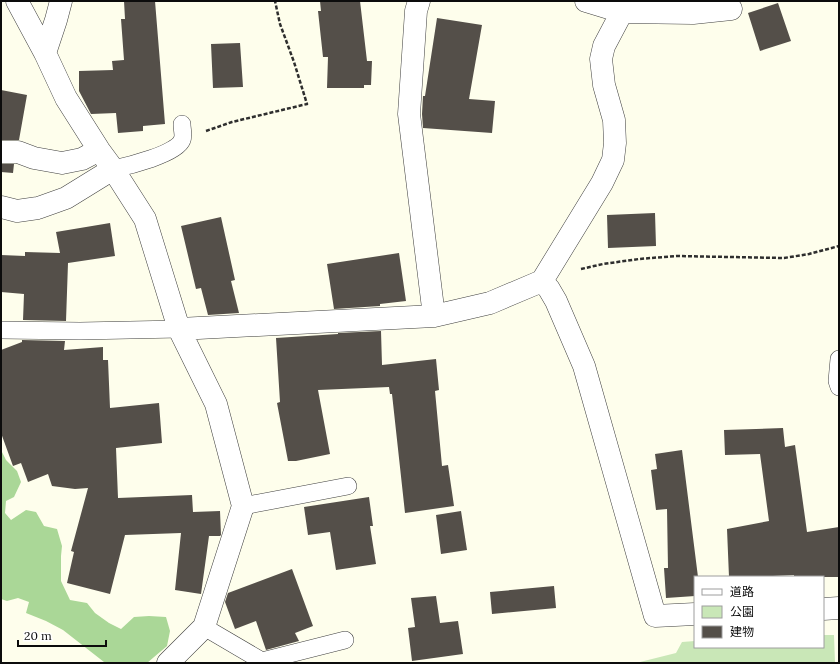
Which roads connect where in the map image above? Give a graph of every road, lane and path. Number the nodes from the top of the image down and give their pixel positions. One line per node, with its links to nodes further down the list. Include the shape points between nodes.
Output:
1 (17, 1): 8 (street)
2 (61, 1): 8 (street)
3 (275, 1): 9 (path, via 306,104)
4 (419, 1): 16 (street, via 416,11 409,114)
5 (586, 1): 7 (street)
6 (731, 9): 7 (street, via 693,13)
7 (622, 12): 15 (street, via 604,46 601,59 604,85 614,120 613,160)
8 (45, 53): 10 (street, via 66,98)
9 (183, 132): 12 (lane, via 178,146 156,157)
10 (99, 150): 11 (street, via 82,160 62,163 18,152); 12 (street)
11 (1, 152)
12 (113, 169): 13 (street, via 66,198 38,208 17,211); 17 (street, via 145,219)
13 (1, 207)
14 (839, 246): 15 (path, via 784,258 676,256 639,259 567,272)
15 (546, 285): 16 (street, via 490,303); 25 (street, via 556,301 584,366 656,616)
16 (434, 316): 17 (street)
17 (179, 329): 18 (lane); 22 (street, via 216,404)
18 (1, 330)
19 (839, 359): 20 (lane)
20 (839, 388)
21 (348, 486): 22 (lane)
22 (243, 506): 26 (street)
23 (839, 608): 24 (street)
24 (824, 609)
25 (694, 614)
26 (204, 627): 27 (lane, via 262,661); 28 (street)
27 (345, 640)
28 (168, 663)

